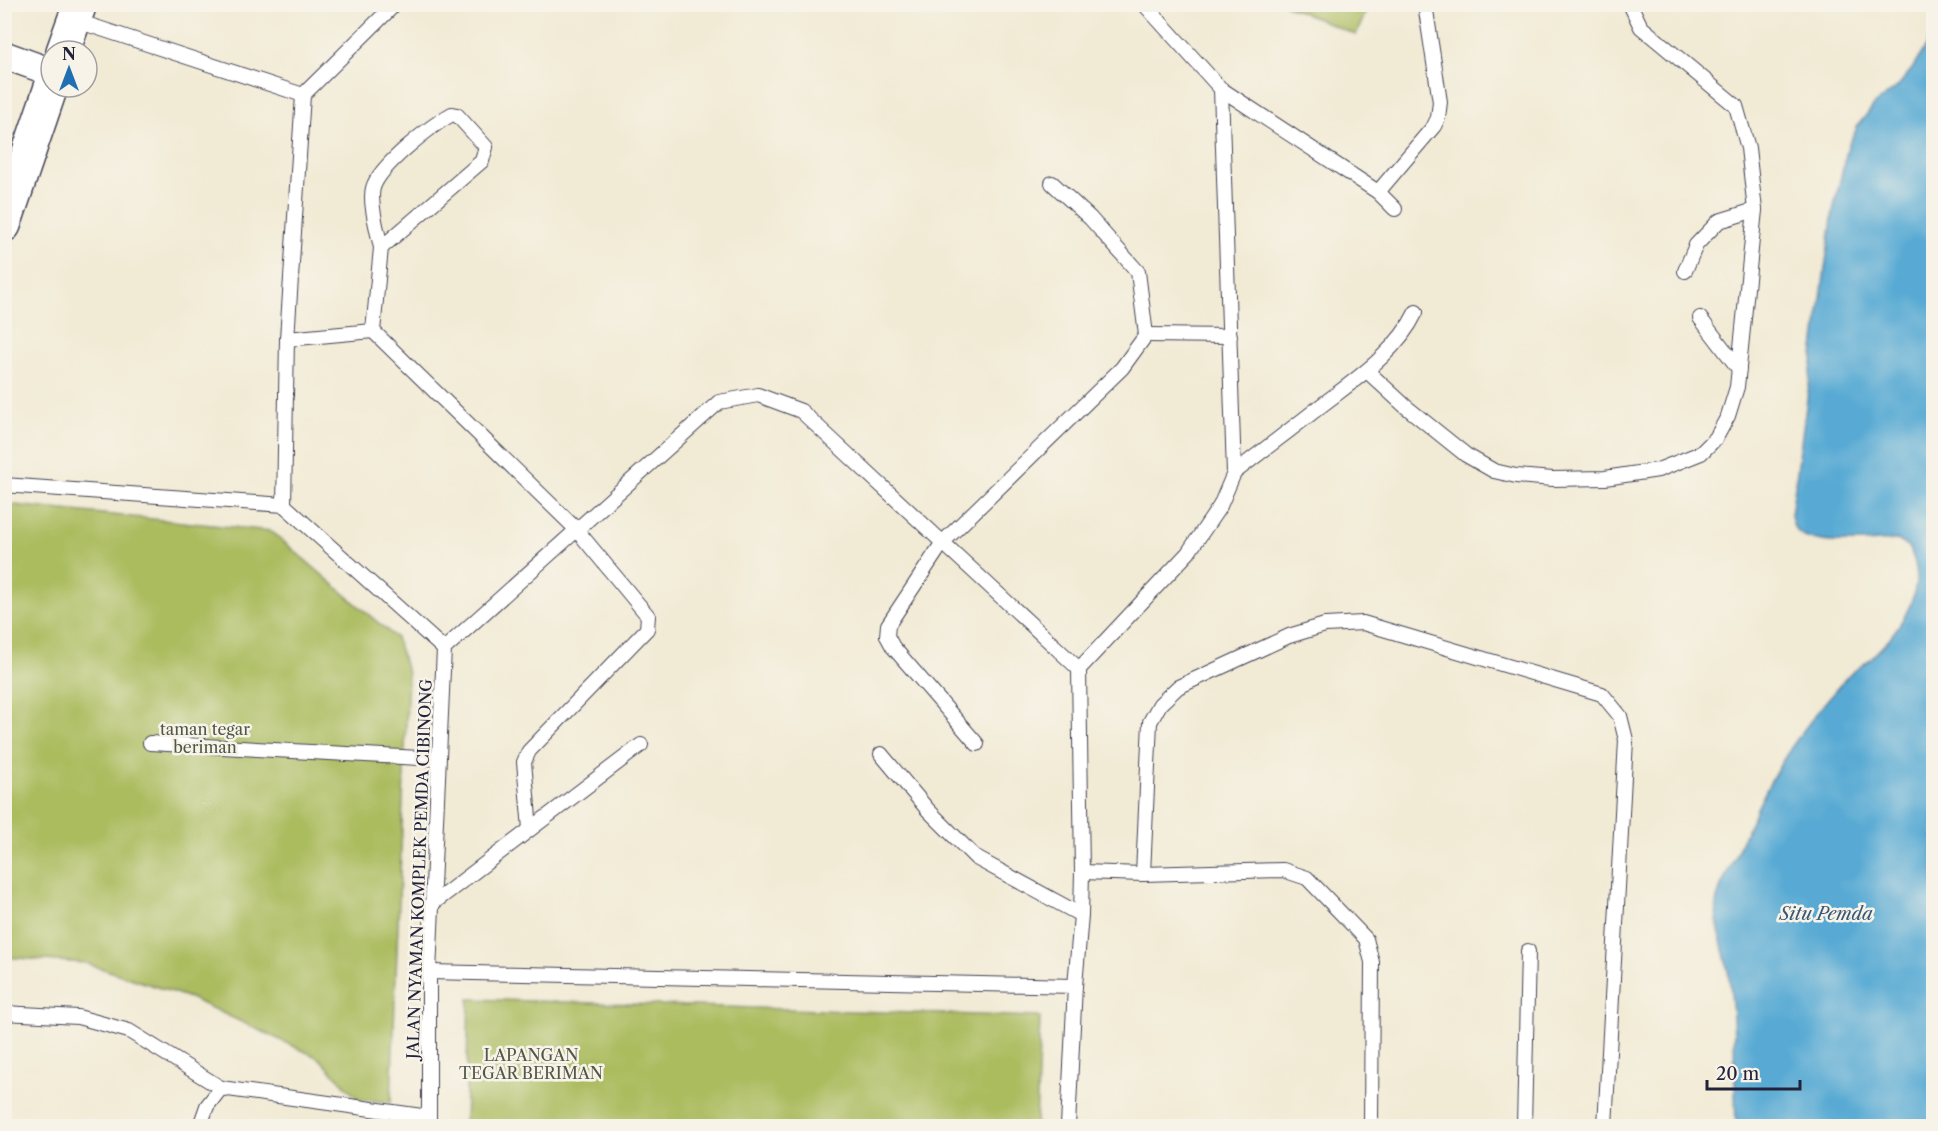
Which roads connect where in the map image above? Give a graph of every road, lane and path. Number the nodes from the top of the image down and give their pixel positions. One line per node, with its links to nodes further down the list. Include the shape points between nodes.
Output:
1 (395, 4): 10 (lane)
2 (1144, 4): 9 (lane)
3 (1425, 4): 13 (lane, via 1440,102 1438,117)
4 (1630, 4): 15 (lane, via 1641,27 1736,106 1748,148)
5 (77, 12): 6 (street); 10 (lane)
6 (67, 39)
7 (4, 55): 8 (street)
8 (39, 68)
9 (1221, 89): 13 (lane); 23 (lane)
10 (303, 95): 24 (lane)
11 (47, 99): 16 (street)
12 (1052, 183): 22 (lane, via 1090,218 1138,272)
13 (1378, 192): 14 (lane)
14 (1395, 209)
15 (1755, 210): 18 (lane, via 1719,221 1696,245); 25 (lane)
16 (4, 225)
17 (381, 249): 17 (lane, via 372,201 377,178 446,117 457,115 486,147 482,161); 21 (lane)
18 (1685, 271)
19 (1416, 312): 26 (lane, via 1401,336)
20 (1700, 318): 25 (lane)
21 (373, 331): 24 (lane); 30 (lane)
22 (1146, 335): 23 (lane); 31 (lane, via 1122,368)
23 (1230, 336): 27 (lane)
24 (287, 339): 29 (lane)
25 (1739, 369): 26 (lane, via 1728,416 1716,438 1701,453 1658,470 1605,478 1553,479 1494,471 1466,455)
26 (1367, 371): 27 (lane)
27 (1234, 472): 33 (lane, via 1220,506 1188,553)
28 (4, 485): 29 (lane)
29 (284, 505): 32 (lane)
30 (576, 529): 31 (lane, via 719,402 758,395 801,411); 32 (lane); 39 (lane, via 648,616 647,629 529,751 524,762)
31 (944, 542): 33 (lane); 35 (lane, via 888,624 887,636)
32 (444, 649): 38 (lane, JALAN NYAMAN KOMPLEK PEMDA CIBINONG)
33 (1079, 669): 40 (lane)
34 (150, 743): 38 (lane)
35 (977, 744)
36 (640, 745): 39 (lane)
37 (880, 754): 43 (lane, via 976,858)
38 (438, 759): 42 (lane, JALAN NYAMAN KOMPLEK PEMDA CIBINONG)
39 (530, 829): 42 (lane)
40 (1082, 872): 41 (lane); 43 (lane)
41 (1143, 874): 52 (lane, via 1283,870 1307,878 1366,939 1372,962); 54 (lane, via 1150,722 1160,704 1178,687 1289,636 1325,625 1363,623 1602,694 1620,716 1626,740)
42 (432, 904): 45 (lane, JALAN NYAMAN KOMPLEK PEMDA CIBINONG)
43 (1081, 915): 46 (lane)
44 (1528, 951): 53 (lane)
45 (429, 972): 46 (lane); 49 (lane, JALAN NYAMAN KOMPLEK PEMDA CIBINONG)
46 (1075, 986): 51 (lane)
47 (4, 1013): 48 (lane, via 78,1017 129,1031)
48 (221, 1088): 49 (lane); 50 (lane, via 207,1106)
49 (429, 1122)
50 (200, 1126)
51 (1068, 1126)
52 (1371, 1126)
53 (1524, 1126)
54 (1605, 1126)

